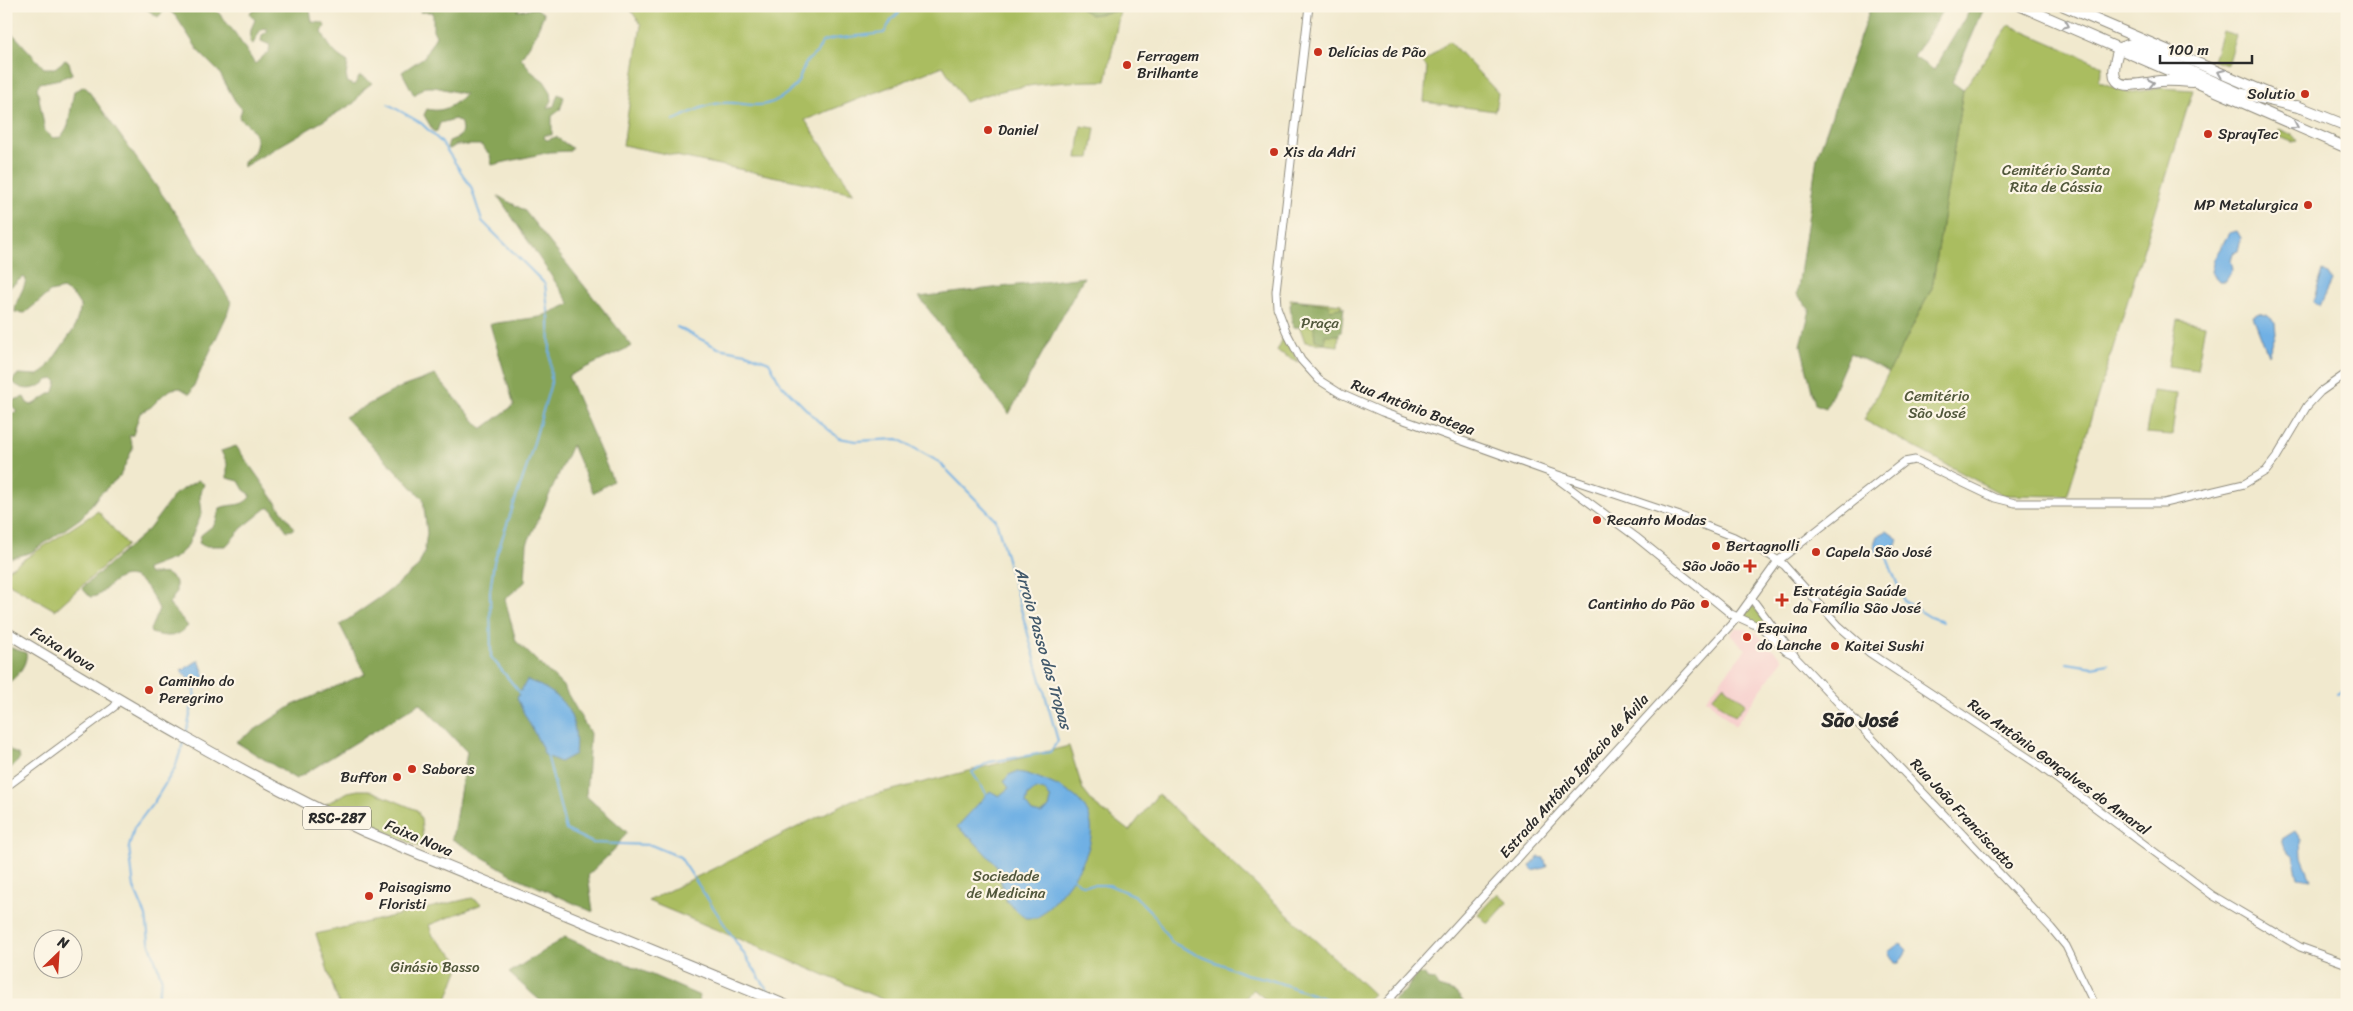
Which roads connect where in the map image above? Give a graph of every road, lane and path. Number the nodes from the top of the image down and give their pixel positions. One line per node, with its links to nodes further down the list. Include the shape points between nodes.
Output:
1 (1309, 6): 10 (street, Rua Antônio Botega, via 1276,291 1277,307 1301,360 1314,377 1341,394)
2 (2022, 6): 4 (highway, one-way to 4)
3 (2064, 6): 6 (highway, one-way to 3)
4 (2119, 48): 5 (highway); 5 (highway, one-way to 5, via 2112,69 2115,78 2125,84 2139,86 2169,80); 6 (highway, via 2131,44 2239,93)
5 (2198, 82): 8 (highway, one-way to 8)
6 (2302, 108): 7 (highway)
7 (2347, 126)
8 (2347, 148)
9 (2347, 373): 11 (street, Estrada Antônio Ignácio de Ávila, via 2320,392 2307,406 2266,471 2244,484 2164,503 2015,502 1995,498 1922,463 1908,460)
10 (1549, 472): 11 (street, Rua Antônio Botega, via 1693,521 1734,537); 13 (street, Rua João Franciscatto)
11 (1778, 561): 12 (street, Estrada Antônio Ignácio de Ávila); 18 (street, Rua Antônio Gonçalves do Amaral, via 1870,653 2033,761 2212,895 2300,947)
12 (1752, 599): 13 (street, Estrada Antônio Ignácio de Ávila); 15 (street, Rua João Franciscatto)
13 (1737, 618): 15 (street, Rua João Franciscatto, via 1762,628); 20 (street, Estrada Antônio Ignácio de Ávila)
14 (6, 632): 16 (highway, Faixa Nova / RSC-287)
15 (1794, 655): 21 (street, Rua João Franciscatto, via 2051,928 2066,946)
16 (119, 700): 17 (street); 19 (highway, Faixa Nova / RSC-287, via 238,768 358,828)
17 (6, 787)
18 (2347, 964)
19 (785, 1005)
20 (1384, 1005)
21 (2095, 1005)

